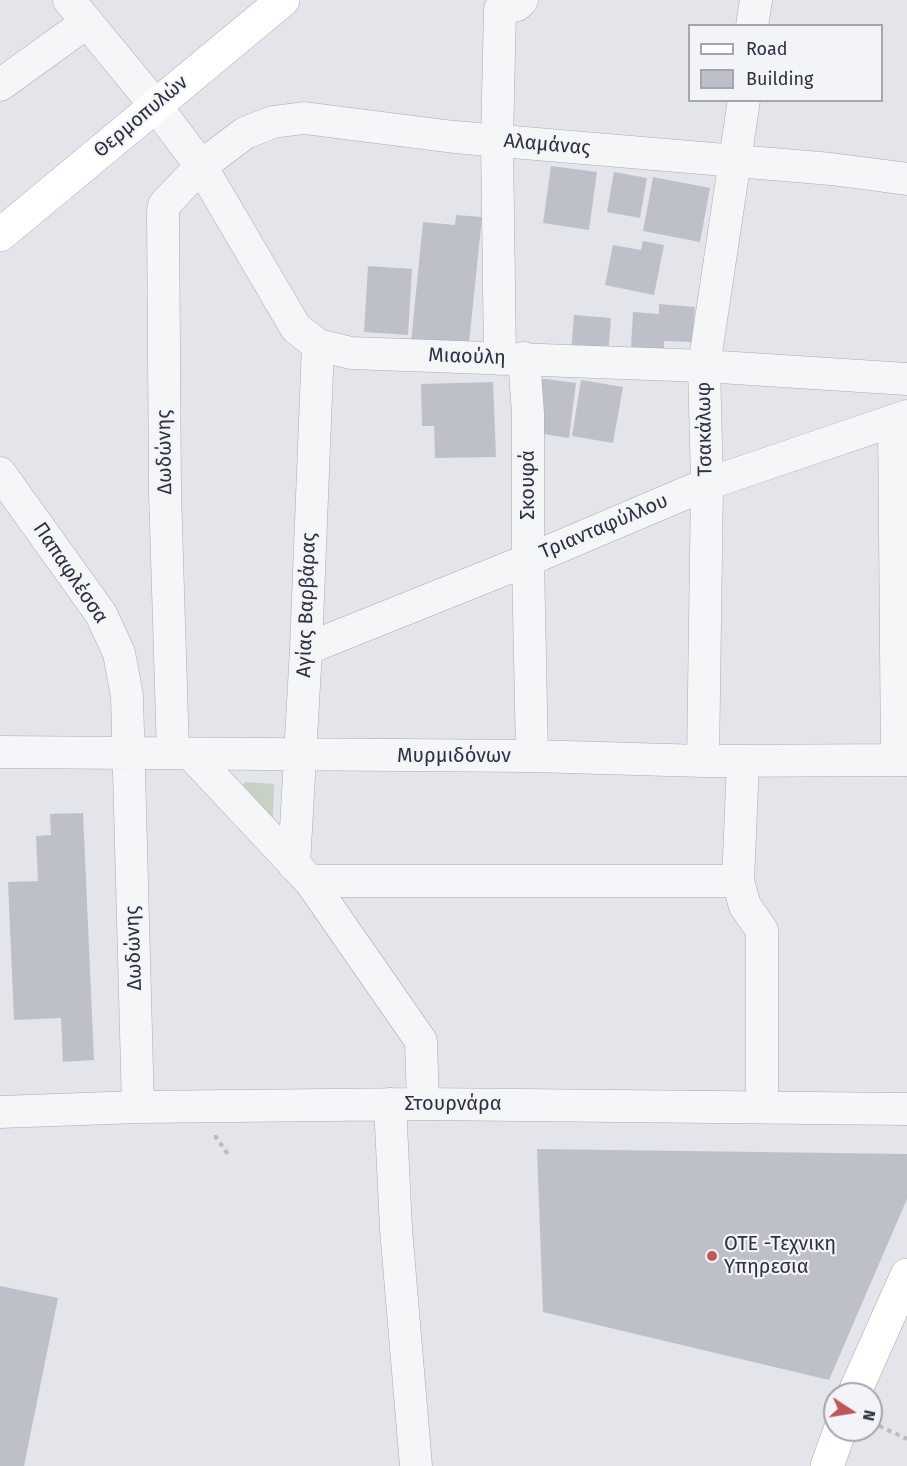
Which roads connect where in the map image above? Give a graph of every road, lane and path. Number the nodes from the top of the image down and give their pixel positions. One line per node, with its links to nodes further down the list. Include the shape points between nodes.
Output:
1 (283, 0): 8 (main road, Θερμοπυλών)
2 (756, 0): 5 (street)
3 (502, 3): 9 (street, Σκουφά)
4 (78, 11): 6 (street); 8 (street, Μιαούλη)
5 (752, 24)
6 (0, 85)
7 (744, 102): 10 (street, Τσακάλωφ)
8 (156, 105): 11 (street, Μιαούλη); 13 (main road, Θερμοπυλών)
9 (497, 141): 10 (street, Αλαμάνας); 11 (street, Αλαμάνας, via 304,118 273,122 244,133); 15 (street, Σκουφά)
10 (736, 161): 12 (street, Αλαμάνας); 16 (street, Τσακάλωφ)
11 (201, 166): 14 (street, Μιαούλη, via 296,328); 25 (street, Δωδώνης, via 164,205 163,212 165,492)
12 (906, 171)
13 (0, 235)
14 (318, 345): 15 (street, Μιαούλη, via 351,353); 22 (street, Αγίας Βαρβάρας)
15 (512, 359): 16 (street, Μιαούλη); 21 (street, Σκουφά, via 528,414)
16 (704, 366): 17 (street, Μιαούλη); 20 (street, Τσακάλωφ)
17 (907, 379)
18 (900, 418): 20 (street, Τριανταφύλλου); 28 (street)
19 (0, 473): 24 (street, Παπαφλέσσα, via 101,614 119,654 127,696)
20 (707, 484): 21 (street, Τριανταφύλλου); 29 (street, Τσακάλωφ)
21 (528, 560): 22 (street, Τριανταφύλλου); 27 (street, Σκουφά)
22 (306, 650): 26 (street, Αγίας Βαρβάρας)
23 (0, 752): 24 (street, Μυρμιδόνων)
24 (129, 753): 25 (street, Μυρμιδόνων); 35 (street, Δωδώνης)
25 (182, 754): 26 (street, Μυρμιδόνων); 31 (street)
26 (300, 754): 27 (street, Μυρμιδόνων); 31 (street, Αγίας Βαρβάρας)
27 (532, 756): 29 (street, Μυρμιδόνων)
28 (902, 760): 30 (street, Μυρμιδόνων)
29 (703, 761): 30 (street, Μυρμιδόνων)
30 (743, 762): 32 (street)
31 (302, 873): 32 (street); 34 (street, via 421,1041)
32 (738, 882): 36 (street, via 745,906 762,930)
33 (390, 1104): 34 (street, Στουρνάρα); 35 (street, Στουρνάρα); 44 (street)
34 (423, 1104): 36 (street, Στουρνάρα)
35 (138, 1107): 38 (street, Στουρνάρα)
36 (762, 1107): 37 (street, Στουρνάρα)
37 (907, 1109)
38 (0, 1112)
39 (907, 1275): 40 (main road)
40 (860, 1382)
41 (883, 1428): 42 (path)
42 (907, 1439)
43 (836, 1442): 45 (main road)
44 (416, 1466)
45 (827, 1466)

